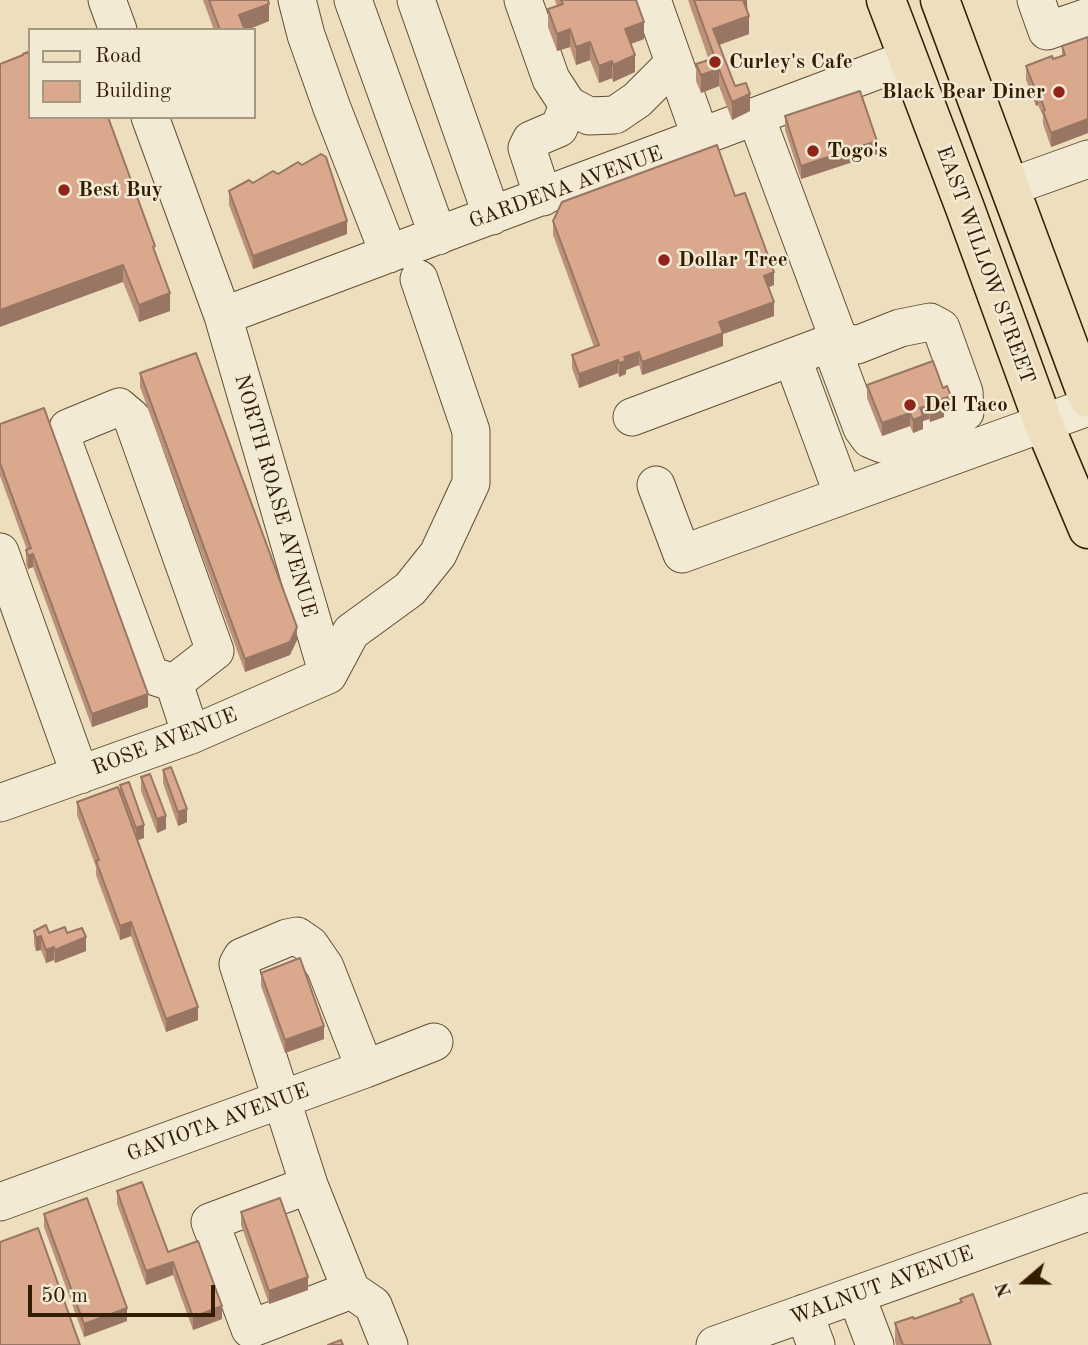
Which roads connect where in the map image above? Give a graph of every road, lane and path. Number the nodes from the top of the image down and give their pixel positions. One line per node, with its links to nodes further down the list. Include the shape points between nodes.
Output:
1 (107, 0): 11 (street)
2 (297, 0): 23 (street, via 332,108)
3 (353, 0): 22 (street)
4 (416, 0): 21 (street)
5 (523, 0): 14 (street, via 551,79)
6 (652, 0): 13 (street)
7 (886, 0): 12 (main road, EAST WILLOW STREET)
8 (940, 0): 19 (main road)
9 (1036, 0): 10 (street, via 1047,31)
10 (1088, 17)
11 (117, 28)
12 (908, 59): 15 (street, GARDENA AVENUE); 31 (main road, EAST WILLOW STREET)
13 (674, 63): 14 (street, via 637,100 615,114 589,116); 17 (street)
14 (568, 105): 20 (street, via 559,128 531,140 527,148)
15 (756, 117): 17 (street, GARDENA AVENUE); 26 (street)
16 (151, 119): 25 (street, NORTH ROASE AVENUE)
17 (701, 138): 20 (street, GARDENA AVENUE)
18 (1088, 159): 19 (street)
19 (1010, 187): 28 (main road)
20 (543, 197): 21 (street, GARDENA AVENUE)
21 (492, 216): 22 (street, GARDENA AVENUE)
22 (438, 236): 23 (street, GARDENA AVENUE)
23 (389, 254): 25 (street, GARDENA AVENUE)
24 (419, 279): 36 (street, via 471,431 471,483 438,554 411,589 351,632)
25 (223, 316): 36 (street, NORTH ROASE AVENUE)
26 (834, 341): 26 (street, via 862,428 870,439 882,444 965,412 964,392 941,328 930,322 857,345); 27 (street)
27 (792, 357): 30 (street); 33 (street)
28 (1088, 398)
29 (1088, 407): 31 (street)
30 (632, 417)
31 (1043, 422): 33 (street); 34 (main road, EAST WILLOW STREET)
32 (656, 485): 33 (street, via 682,554)
33 (842, 495)
34 (1088, 529)
35 (0, 552): 39 (street)
36 (328, 675): 38 (street, ROSE AVENUE)
37 (174, 683): 37 (street, via 215,651 132,418 119,407 68,428 64,444 150,675); 38 (street)
38 (191, 735): 39 (street, ROSE AVENUE)
39 (80, 775): 40 (street, ROSE AVENUE)
40 (0, 803)
41 (434, 1042): 42 (street, GAVIOTA AVENUE)
42 (365, 1069): 43 (street, GAVIOTA AVENUE); 43 (street, via 325,967 310,945 297,936 287,938 242,957 238,964)
43 (281, 1100): 44 (street); 45 (street, GAVIOTA AVENUE)
44 (309, 1185): 47 (street); 47 (street, via 210,1222 250,1329)
45 (0, 1202)
46 (1086, 1220): 48 (street, WALNUT AVENUE)
47 (351, 1290): 50 (street, via 373,1305)
48 (856, 1294): 49 (street, WALNUT AVENUE); 52 (street)
49 (810, 1329): 51 (street, WALNUT AVENUE)
50 (389, 1345)
51 (715, 1345)
52 (876, 1345)

